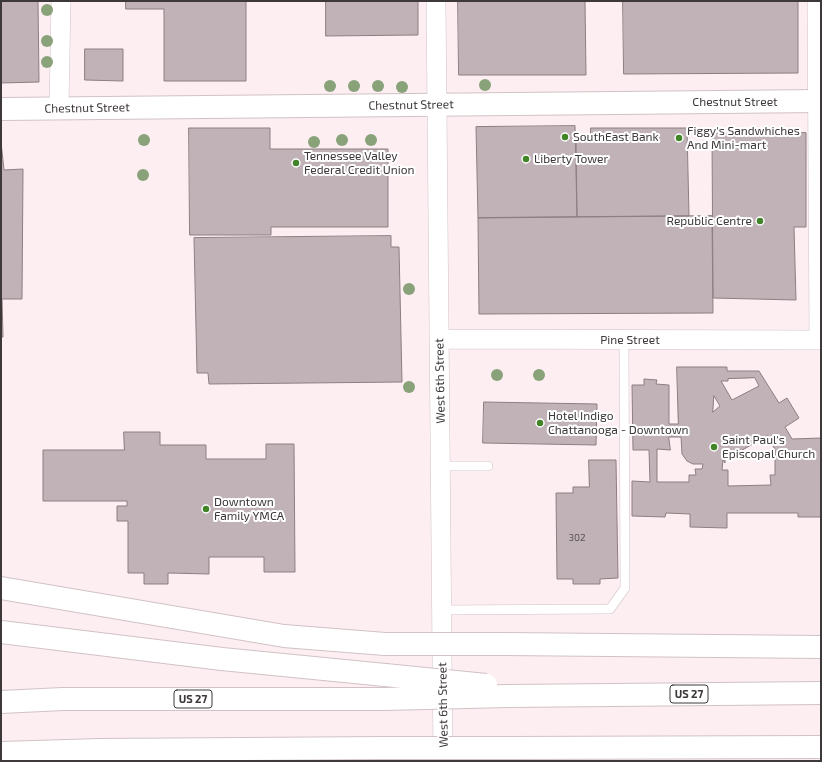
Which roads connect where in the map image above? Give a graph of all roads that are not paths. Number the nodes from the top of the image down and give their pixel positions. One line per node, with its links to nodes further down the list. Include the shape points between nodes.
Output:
1 (61, 1): 7 (street)
2 (436, 1): 5 (street, West 6th Street)
3 (817, 1): 4 (street)
4 (819, 101): 5 (main road, Chestnut Street); 10 (street)
5 (437, 104): 7 (main road, Chestnut Street); 8 (street, West 6th Street)
6 (1, 108): 7 (main road, Chestnut Street)
7 (59, 108)
8 (439, 340): 9 (street, Pine Street); 11 (street, West 6th Street)
9 (624, 340): 10 (street, Pine Street); 14 (lane, via 626,588 610,609)
10 (820, 340)
11 (441, 466): 12 (lane); 14 (street, West 6th Street)
12 (488, 466)
13 (1, 588): 16 (main road, bridge, via 276,635 384,644)
14 (442, 610): 22 (street, West 6th Street)
15 (1, 632): 17 (main road, bridge, via 229,659 385,674)
16 (821, 646)
17 (508, 692): 18 (main road, US 27, via 557,696); 19 (main road, US 27, bridge, via 385,699 71,699)
18 (821, 693)
19 (1, 702)
20 (821, 747): 21 (main road, bridge, via 100,750)
21 (1, 753)
22 (444, 761)

